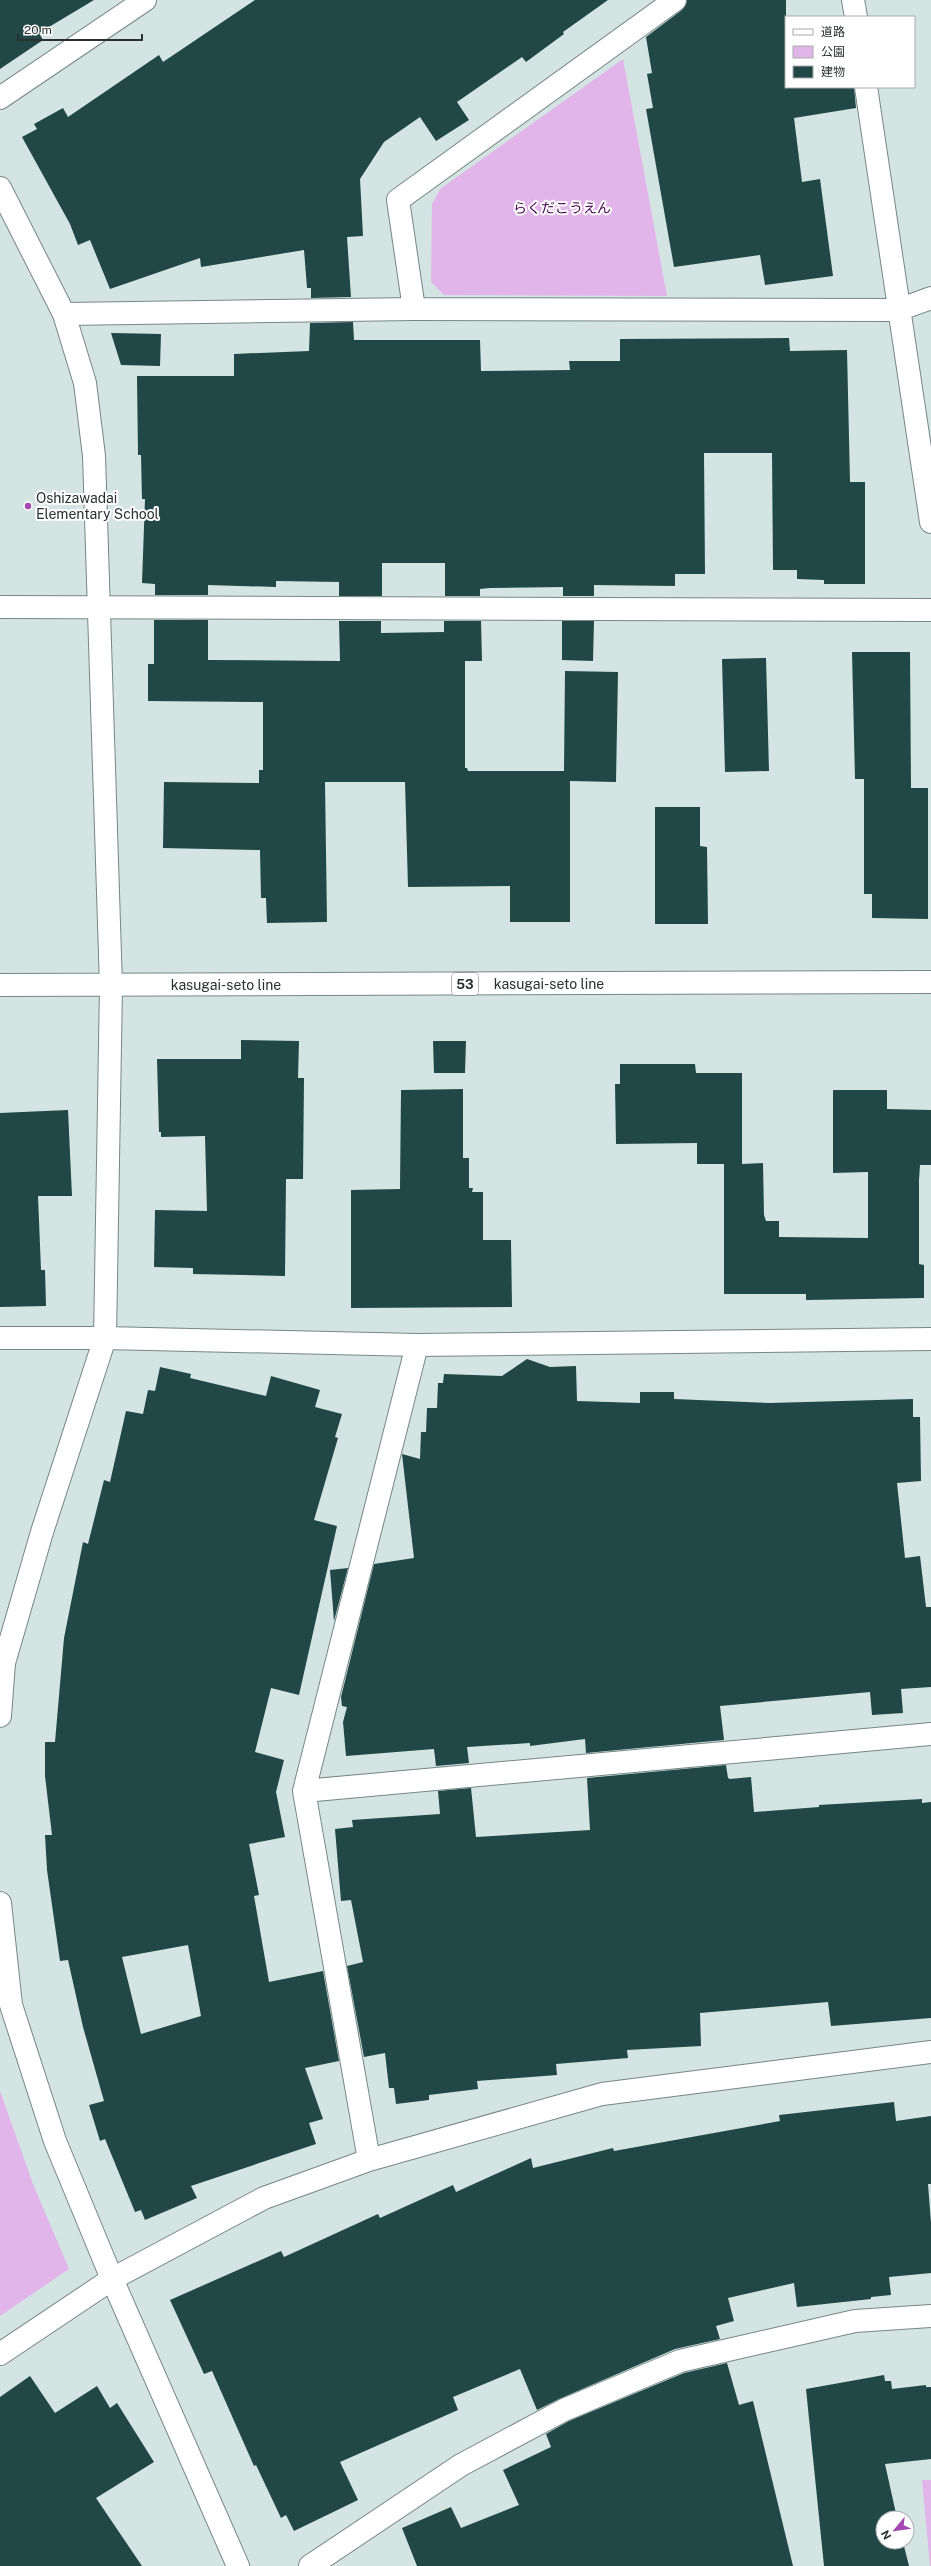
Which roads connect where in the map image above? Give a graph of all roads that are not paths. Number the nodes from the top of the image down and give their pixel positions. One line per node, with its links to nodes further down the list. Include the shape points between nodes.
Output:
1 (146, 0): 6 (street)
2 (675, 0): 9 (street, via 398,200)
3 (853, 0): 4 (street)
4 (856, 16)
5 (866, 88): 10 (street)
6 (0, 98)
7 (0, 188): 11 (street)
8 (931, 298): 10 (street)
9 (414, 309): 10 (street); 11 (street)
10 (898, 310): 12 (street)
11 (64, 314): 14 (street, via 85,384 94,456)
12 (931, 522)
13 (0, 607): 14 (street)
14 (101, 608): 15 (street); 18 (street)
15 (931, 610)
16 (931, 982): 18 (street, kasugai-seto line / 53)
17 (0, 985): 18 (street, kasugai-seto line / 53)
18 (111, 986): 20 (street)
19 (0, 1338): 20 (street)
20 (105, 1338): 22 (street); 23 (street)
21 (931, 1339): 22 (street)
22 (416, 1345): 26 (street)
23 (2, 1663): 24 (street)
24 (0, 1716)
25 (931, 1734): 26 (street)
26 (304, 1791): 30 (street)
27 (0, 1903): 28 (street)
28 (5, 2007): 31 (street, via 55,2141)
29 (931, 2052): 30 (street, via 602,2094)
30 (369, 2160): 31 (street, via 264,2198)
31 (112, 2279): 33 (street); 34 (street)
32 (931, 2316): 35 (street, via 855,2321 680,2361 564,2410 461,2465)
33 (0, 2354)
34 (238, 2566)
35 (310, 2566)

